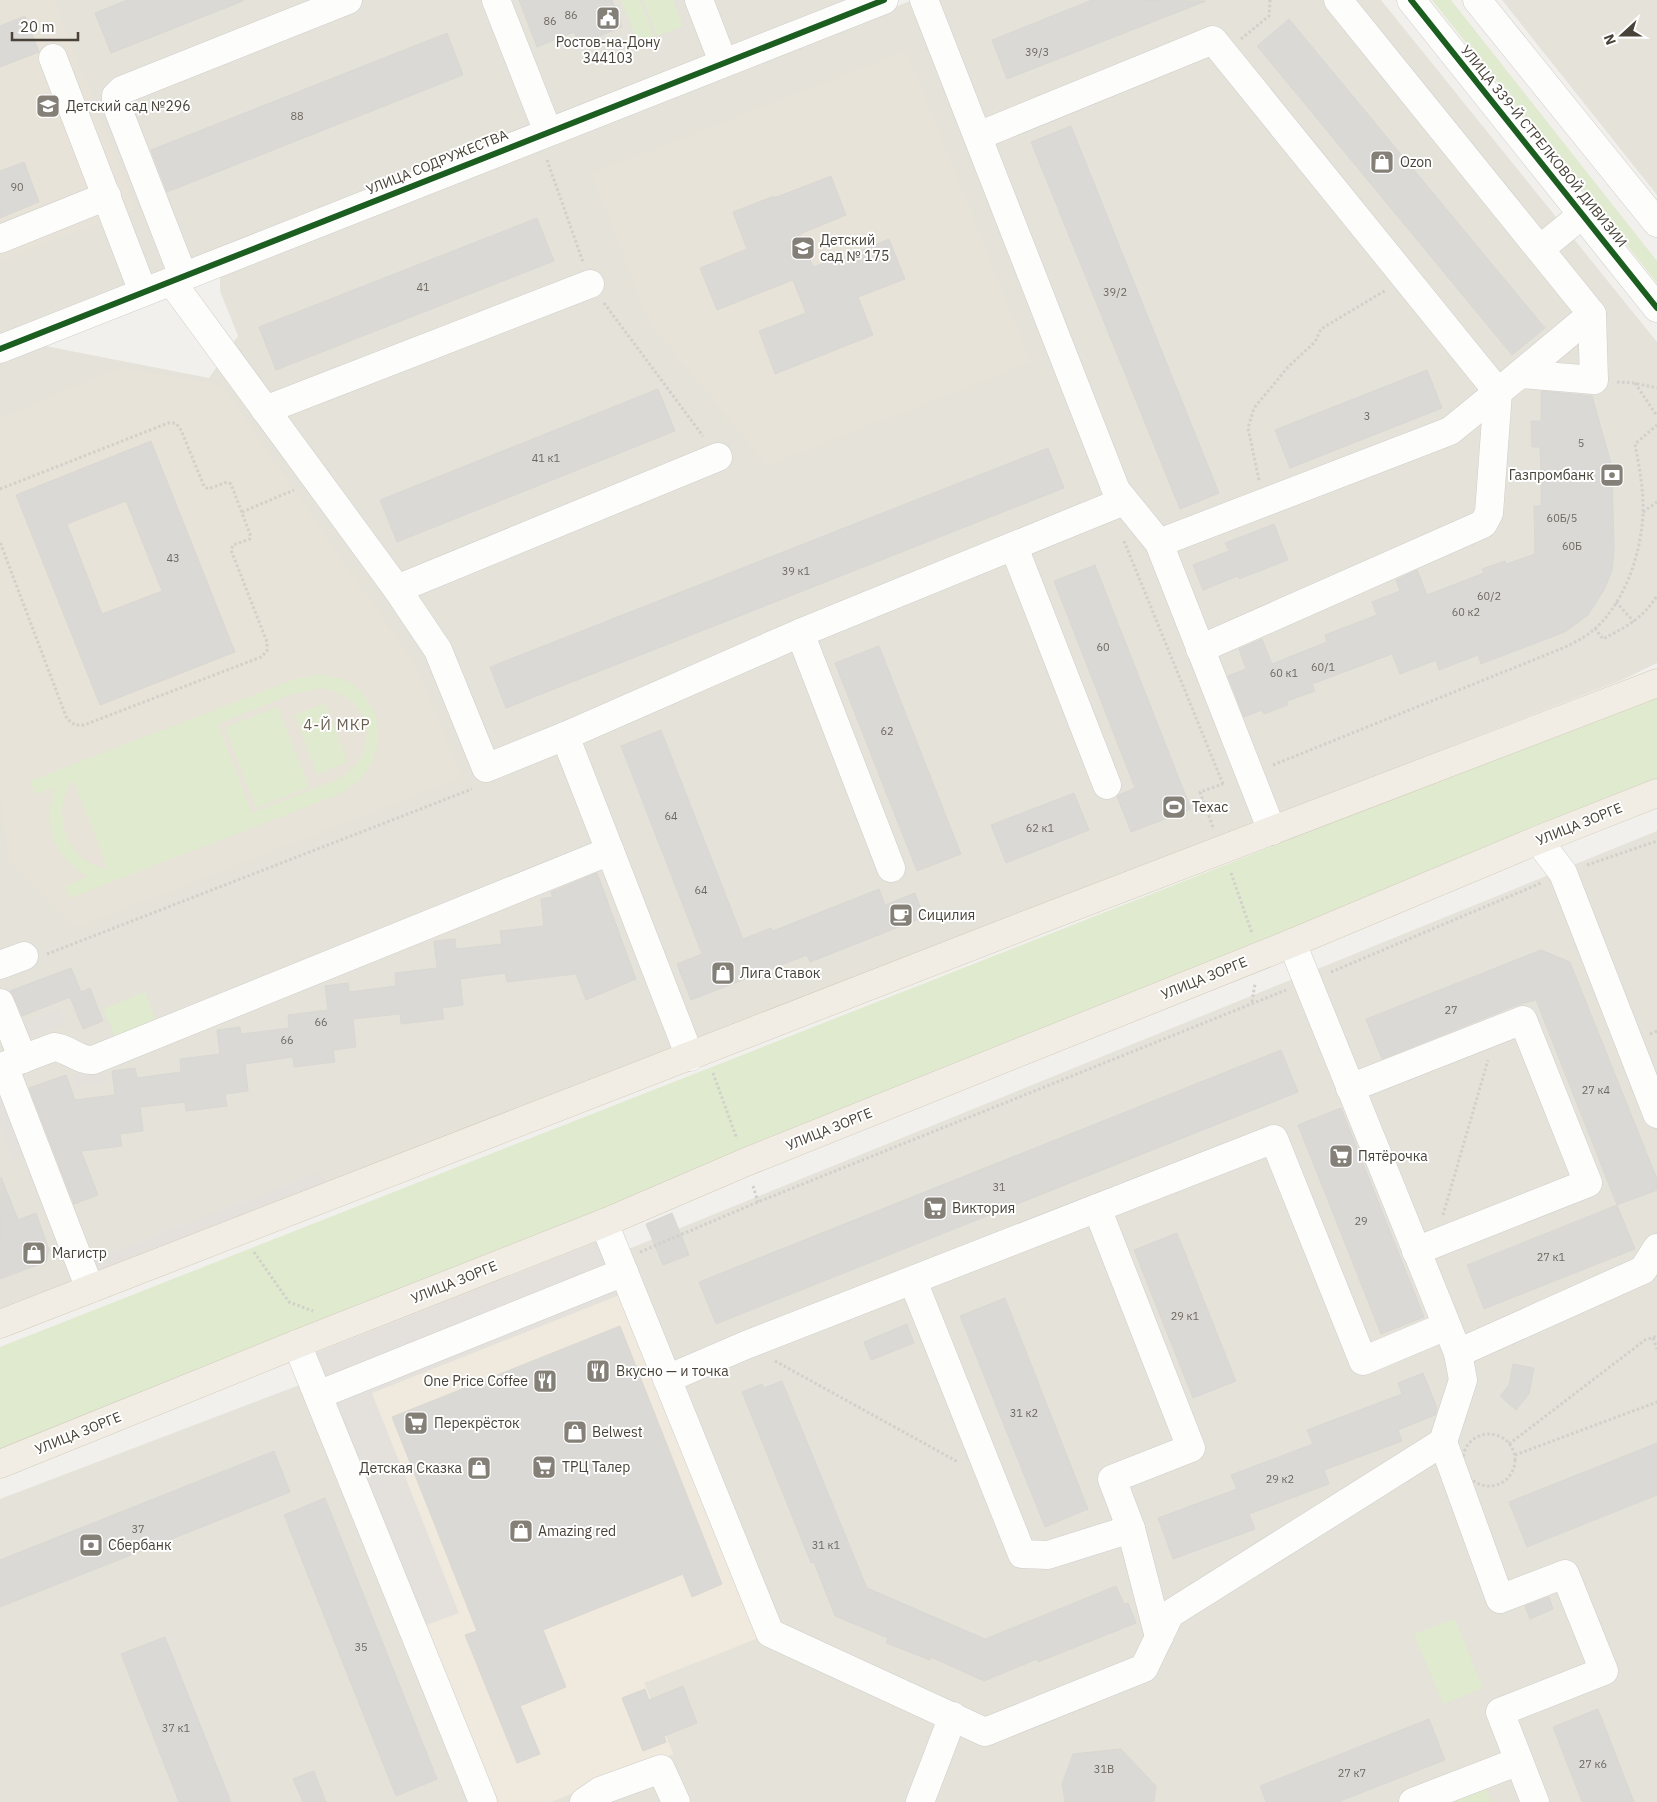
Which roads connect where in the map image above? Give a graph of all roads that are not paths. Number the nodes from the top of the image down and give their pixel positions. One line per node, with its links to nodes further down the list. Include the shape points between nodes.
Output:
1 (348, 0): 18 (street, via 122,90 116,96 116,104)
2 (496, 0): 11 (street)
3 (699, 0): 10 (street)
4 (924, 0): 12 (street)
5 (1338, 0): 17 (street)
6 (1411, 0): 14 (street, УЛИЦА 339-Й СТРЕЛКОВОЙ ДИВИЗИИ)
7 (1477, 0): 15 (street)
8 (879, 1): 10 (street, УЛИЦА СОДРУЖЕСТВА)
9 (53, 58): 13 (street)
10 (723, 62): 11 (street, УЛИЦА СОДРУЖЕСТВА)
11 (543, 134): 18 (street, УЛИЦА СОДРУЖЕСТВА)
12 (978, 136): 25 (street, via 1213,40); 28 (street, via 1116,490)
13 (107, 196): 16 (street); 20 (street)
14 (1583, 214): 17 (street); 21 (street, УЛИЦА 339-Й СТРЕЛКОВОЙ ДИВИЗИИ)
15 (1657, 223)
16 (0, 239)
17 (1540, 249): 22 (street)
18 (177, 279): 20 (street, УЛИЦА СОДРУЖЕСТВА); 26 (street)
19 (590, 284): 26 (street)
20 (143, 292): 23 (street, УЛИЦА СОДРУЖЕСТВА)
21 (1657, 308)
22 (1592, 314): 24 (street); 24 (street, via 1594,380)
23 (0, 349)
24 (1520, 374): 25 (street)
25 (1498, 392): 29 (street, via 1450,431); 33 (street, via 1489,513 1483,524)
26 (265, 410): 31 (street)
27 (718, 457): 31 (street)
28 (1124, 500): 29 (street); 30 (street)
29 (1159, 542): 33 (street)
30 (1014, 547): 32 (street); 36 (street)
31 (397, 589): 35 (street, via 438,650 486,768)
32 (800, 633): 35 (street); 41 (street)
33 (1200, 649): 38 (street)
34 (1657, 683): 38 (main road)
35 (565, 736): 40 (street)
36 (1107, 785)
37 (1657, 793): 39 (main road, УЛИЦА ЗОРГЕ)
38 (1272, 832): 44 (main road)
39 (1538, 840): 42 (main road, УЛИЦА ЗОРГЕ); 46 (street, via 1563,873)
40 (610, 851): 44 (street); 45 (street, via 93,1060 88,1061 60,1048)
41 (891, 868)
42 (1292, 943): 47 (street); 50 (main road, УЛИЦА ЗОРГЕ, via 746,1162)
43 (0, 1003): 45 (street)
44 (697, 1054): 55 (main road)
45 (23, 1059): 55 (street, via 4,1066)
46 (1650, 1078): 48 (street)
47 (1350, 1088): 51 (street); 51 (street, via 1523,1020 1588,1183)
48 (1657, 1114)
49 (1097, 1208): 54 (street); 57 (street, via 1274,1139 1363,1361); 64 (street, via 1191,1448 1112,1479)
50 (604, 1223): 53 (street); 58 (main road, УЛИЦА ЗОРГЕ)
51 (1425, 1248): 57 (street)
52 (1657, 1248): 59 (street, via 1643,1270)
53 (622, 1266): 60 (street); 61 (street)
54 (913, 1281): 60 (street); 64 (street, via 1022,1554 1048,1556)
55 (90, 1289): 56 (main road)
56 (0, 1324)
57 (1446, 1326): 59 (street)
58 (297, 1344): 61 (street); 63 (main road, УЛИЦА ЗОРГЕ)
59 (1458, 1352): 62 (street, via 1463,1380)
60 (667, 1379): 66 (street, via 770,1633)
61 (318, 1395): 68 (street)
62 (1443, 1442): 65 (street, via 1170,1614); 67 (street, via 1500,1599 1565,1574 1604,1671 1500,1712)
63 (0, 1464)
64 (1131, 1529): 65 (street)
65 (1158, 1636): 66 (street, via 1144,1668 985,1732)
66 (953, 1716): 71 (street)
67 (1519, 1761): 72 (street); 73 (street)
68 (481, 1801)
69 (584, 1802): 70 (street, via 600,1791 661,1769)
70 (676, 1802)
71 (920, 1802)
72 (1413, 1802)
73 (1535, 1802)

